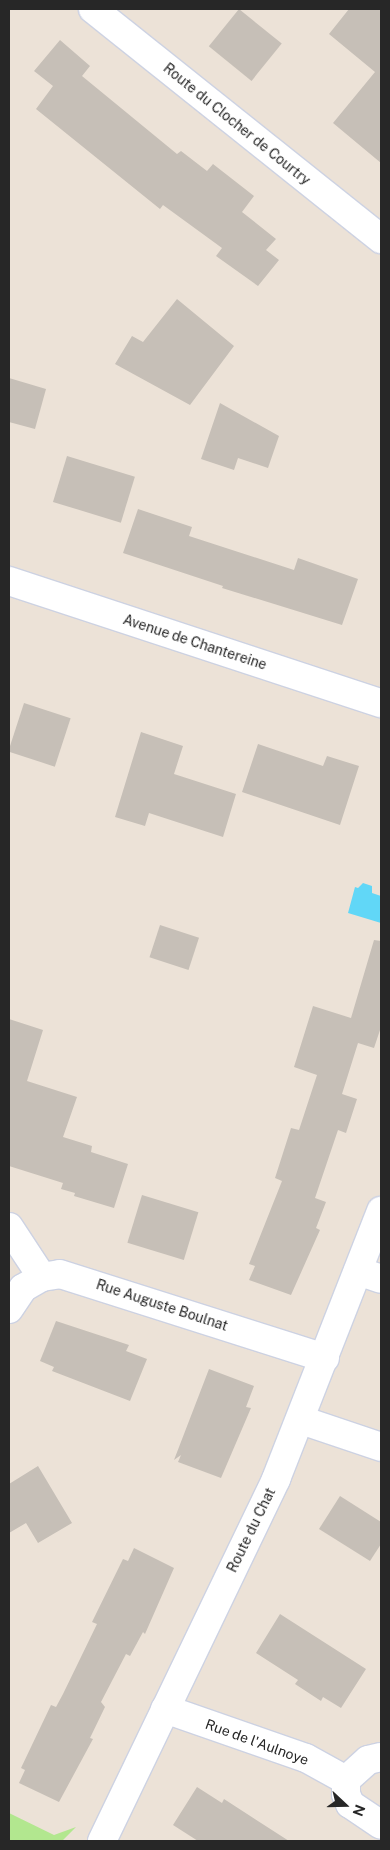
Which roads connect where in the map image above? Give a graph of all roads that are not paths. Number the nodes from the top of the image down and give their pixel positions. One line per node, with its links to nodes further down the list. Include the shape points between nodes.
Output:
1 (93, 9): 2 (street, Route du Clocher de Courtry)
2 (381, 239)
3 (9, 581): 4 (street, Avenue de Chantereine)
4 (381, 703)
5 (381, 1211): 7 (street, Route du Chat)
6 (9, 1227): 8 (street)
7 (370, 1275): 10 (street, Route du Chat)
8 (42, 1277): 9 (street, Rue Auguste Boulnat, via 23,1288); 10 (street, Rue Auguste Boulnat, via 60,1274 77,1277)
9 (9, 1309)
10 (324, 1358): 11 (street, Route du Chat)
11 (301, 1420): 12 (street); 13 (street, Route du Chat, via 276,1479)
12 (381, 1447)
13 (165, 1709): 15 (street, Rue de l'Aulnoye, via 306,1758); 17 (street, Route du Chat)
14 (381, 1757): 15 (street, via 368,1760)
15 (346, 1780): 16 (street, via 350,1804)
16 (381, 1824)
17 (102, 1841)

